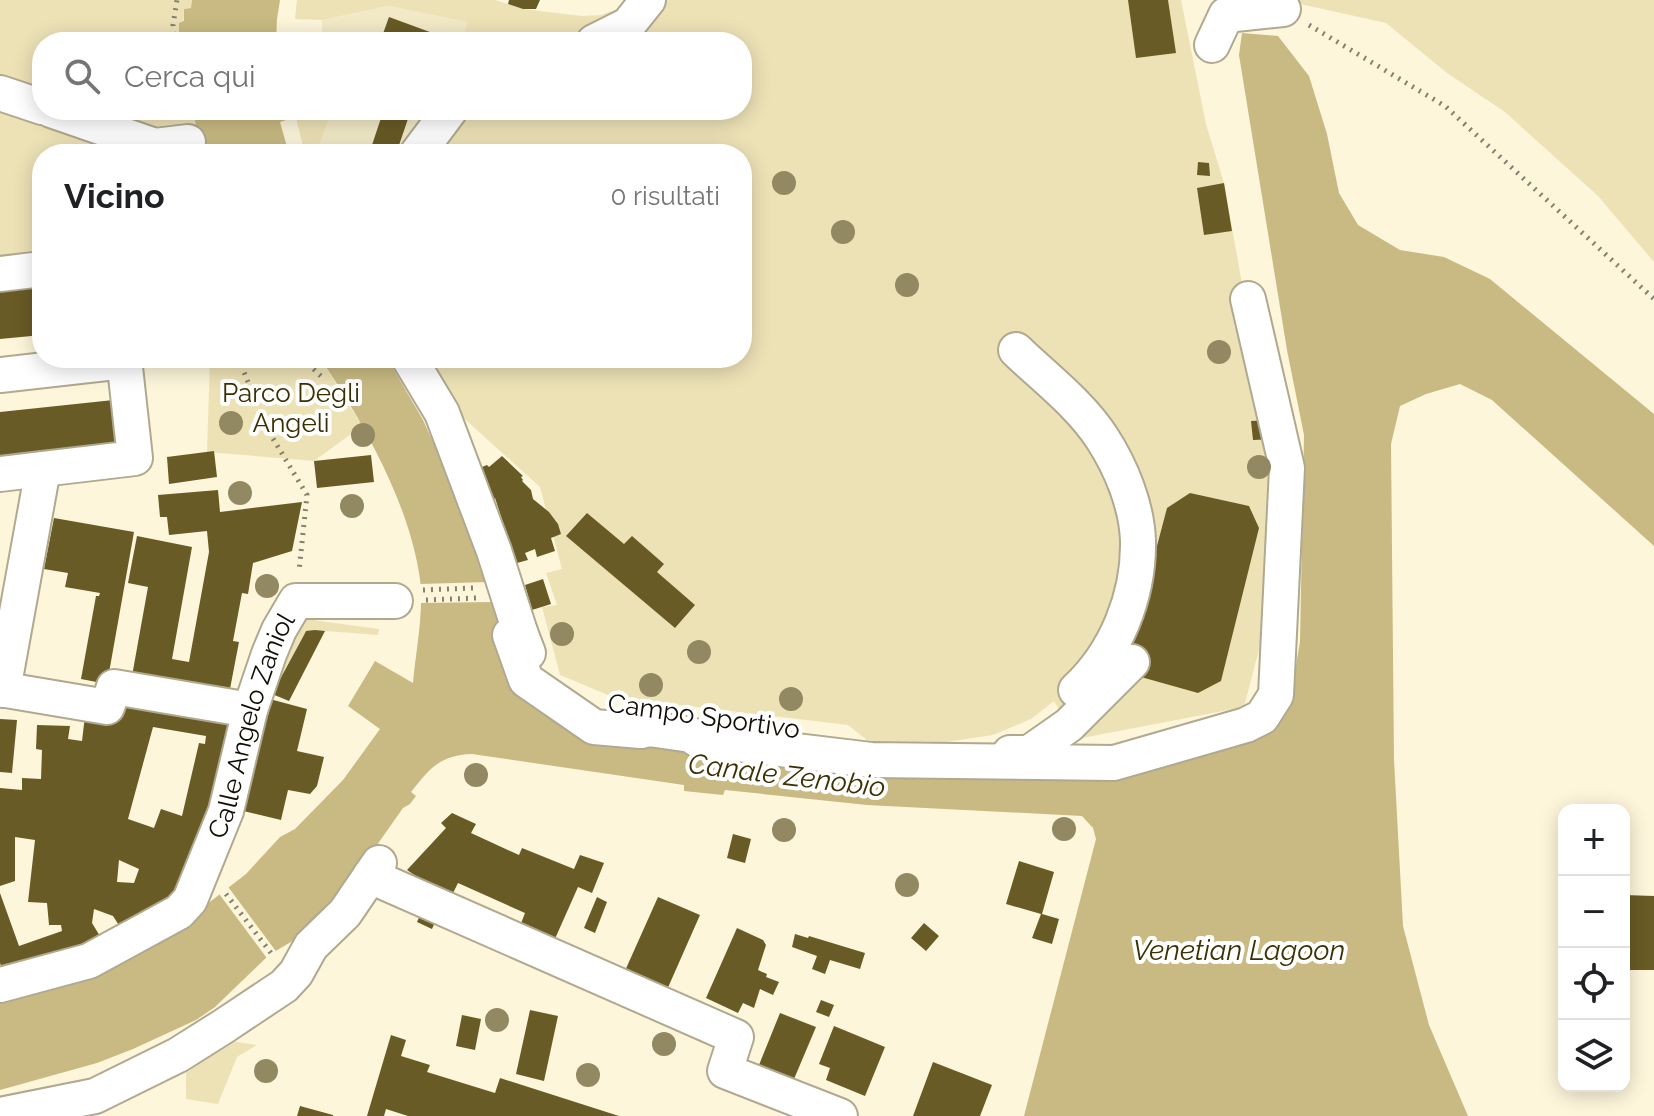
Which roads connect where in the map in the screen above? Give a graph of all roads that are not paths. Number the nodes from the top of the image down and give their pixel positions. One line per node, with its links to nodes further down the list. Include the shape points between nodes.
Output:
1 (648, 0): 3 (street, via 628,25)
2 (1283, 9): 4 (street, via 1226,15)
3 (614, 32)
4 (1212, 45)
5 (0, 93): 6 (street)
6 (32, 104)
7 (80, 120): 10 (street)
8 (442, 120): 12 (street)
9 (188, 142): 11 (street)
10 (149, 144)
11 (172, 144)
12 (424, 144)
13 (32, 270): 14 (street)
14 (0, 274)
15 (1248, 299): 25 (street, via 1287,468 1276,695 1262,717 1246,725 1114,763 871,760 649,729 594,727 526,680 510,635)
16 (1016, 350): 29 (street, via 1103,439 1128,491 1137,561 1127,610 1094,672 1058,706)
17 (54, 368): 20 (street)
18 (125, 368): 21 (street, via 135,458)
19 (415, 368): 25 (street, Campo Sportivo, via 442,413 494,591)
20 (0, 375)
21 (43, 469): 22 (street); 24 (street)
22 (0, 474)
23 (411, 597): 28 (street, Calle Angelo Zaniol, via 296,601 279,630)
24 (10, 599): 27 (street)
25 (520, 632): 29 (street, Campo Sportivo, via 536,672 610,708 833,733 871,752)
26 (1132, 662): 29 (street, Campo Sportivo, via 1069,725 1029,753)
27 (2, 690): 28 (street, via 107,707 114,687)
28 (250, 710): 30 (street, Calle Angelo Zaniol, via 226,811 208,868 190,900 179,912 89,961)
29 (991, 753)
30 (0, 985)
31 (0, 1115): 32 (street, via 95,1096 178,1055 248,1010 284,986 283,970 296,973 311,946 375,869 736,1037 725,1071)
32 (840, 1116)

